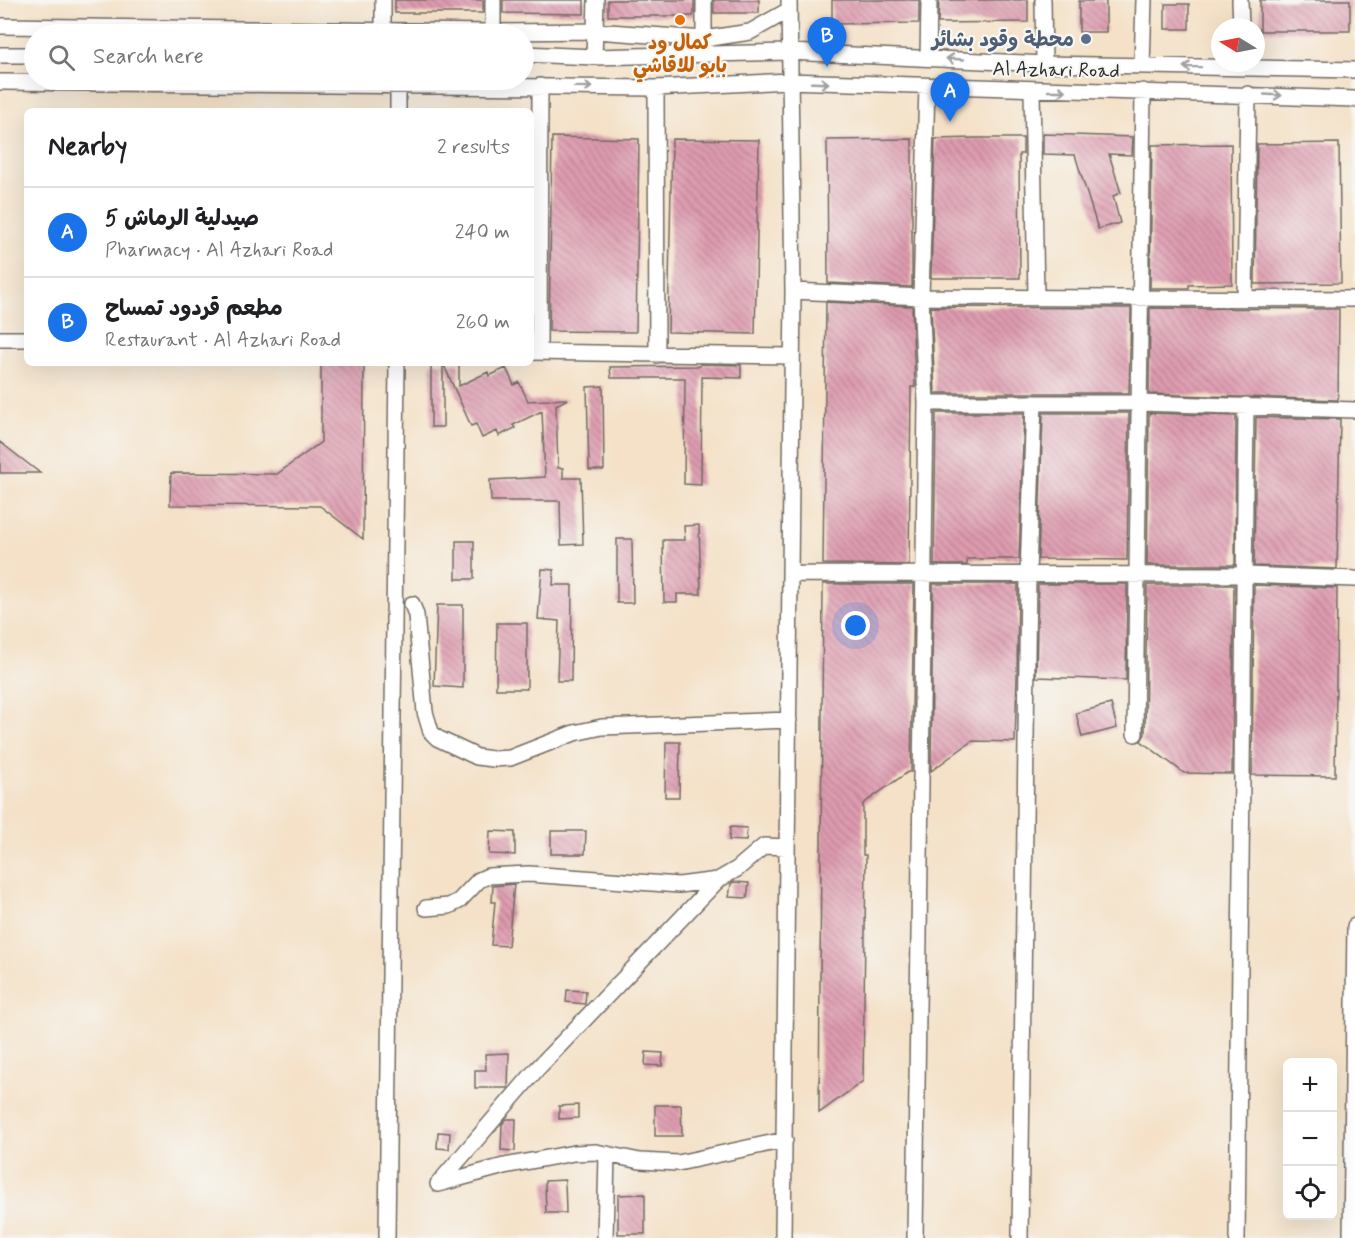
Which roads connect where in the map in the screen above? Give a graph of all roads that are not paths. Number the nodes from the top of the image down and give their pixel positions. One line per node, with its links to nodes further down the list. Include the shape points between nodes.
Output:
1 (383, 0): 11 (street)
2 (493, 0): 12 (street)
3 (596, 0): 15 (street)
4 (704, 0): 17 (street)
5 (929, 0): 23 (street)
6 (1043, 0): 24 (street)
7 (1144, 0): 26 (street)
8 (1240, 0): 10 (street)
9 (789, 5): 17 (street, via 750,32); 18 (street)
10 (1241, 18)
11 (382, 24)
12 (493, 24)
13 (0, 26): 14 (street)
14 (24, 26)
15 (596, 31): 16 (street); 17 (street); 22 (street)
16 (534, 32)
17 (704, 46): 18 (street, Al Azhari Road); 22 (street, Al Azhari Road)
18 (789, 52): 23 (street, Al Azhari Road); 29 (street)
19 (534, 54): 22 (street, Al Azhari Road)
20 (0, 55): 21 (street)
21 (24, 55)
22 (594, 57)
23 (928, 58): 24 (street, Al Azhari Road, one-way to 23)
24 (1044, 64): 26 (street, Al Azhari Road)
25 (1211, 65): 26 (street, Al Azhari Road, one-way to 26)
26 (1142, 66)
27 (1265, 66): 28 (street, Al Azhari Road)
28 (1355, 70)
29 (788, 81): 34 (street, Al Azhari Road, one-way to 34); 35 (street, Al Azhari Road); 42 (street)
30 (0, 82): 31 (street, Al Azhari Road)
31 (24, 82)
32 (534, 86): 33 (street, Al Azhari Road)
33 (540, 86): 35 (street, Al Azhari Road, one-way to 35); 50 (street)
34 (927, 87): 37 (street, Al Azhari Road); 44 (street)
35 (656, 88): 51 (street)
36 (398, 90): 41 (street)
37 (1032, 91): 38 (street, Al Azhari Road, one-way to 38); 43 (street)
38 (1143, 91): 39 (street, Al Azhari Road); 46 (street)
39 (1248, 94): 40 (street, Al Azhari Road, one-way to 40); 45 (street)
40 (1355, 99)
41 (398, 108)
42 (793, 291): 44 (street); 52 (street)
43 (1036, 296): 44 (street); 46 (street)
44 (921, 297): 54 (street)
45 (1245, 297): 46 (street); 47 (street)
46 (1140, 299): 56 (street)
47 (1355, 299)
48 (0, 339): 49 (street)
49 (24, 339)
50 (535, 352): 51 (street)
51 (657, 356): 52 (street)
52 (792, 356): 59 (street)
53 (397, 366): 74 (street)
54 (926, 403): 55 (street); 62 (street)
55 (1034, 403): 56 (street); 60 (street)
56 (1139, 403): 57 (street); 61 (street)
57 (1246, 405): 58 (street); 63 (street)
58 (1355, 410)
59 (790, 574): 62 (street); 66 (street)
60 (1028, 574): 61 (street); 62 (street); 78 (street)
61 (1137, 574): 63 (street); 67 (street)
62 (923, 575): 77 (street)
63 (1245, 575): 64 (street); 79 (street)
64 (1355, 579)
65 (412, 604): 66 (street, via 417,615 426,722 437,738 477,757 510,758 574,733 602,727)
66 (789, 720): 68 (street)
67 (1135, 734)
68 (787, 848): 69 (street, via 764,846); 72 (street)
69 (718, 880): 70 (street, via 679,885 529,874 488,876 459,901); 73 (street, via 537,1070 438,1184 574,1153)
70 (426, 908)
71 (1355, 926): 80 (street)
72 (785, 1140): 73 (street, via 678,1163); 76 (street)
73 (607, 1154): 75 (street)
74 (387, 1238)
75 (605, 1238)
76 (783, 1238)
77 (915, 1238)
78 (1020, 1238)
79 (1237, 1238)
80 (1351, 1238)

